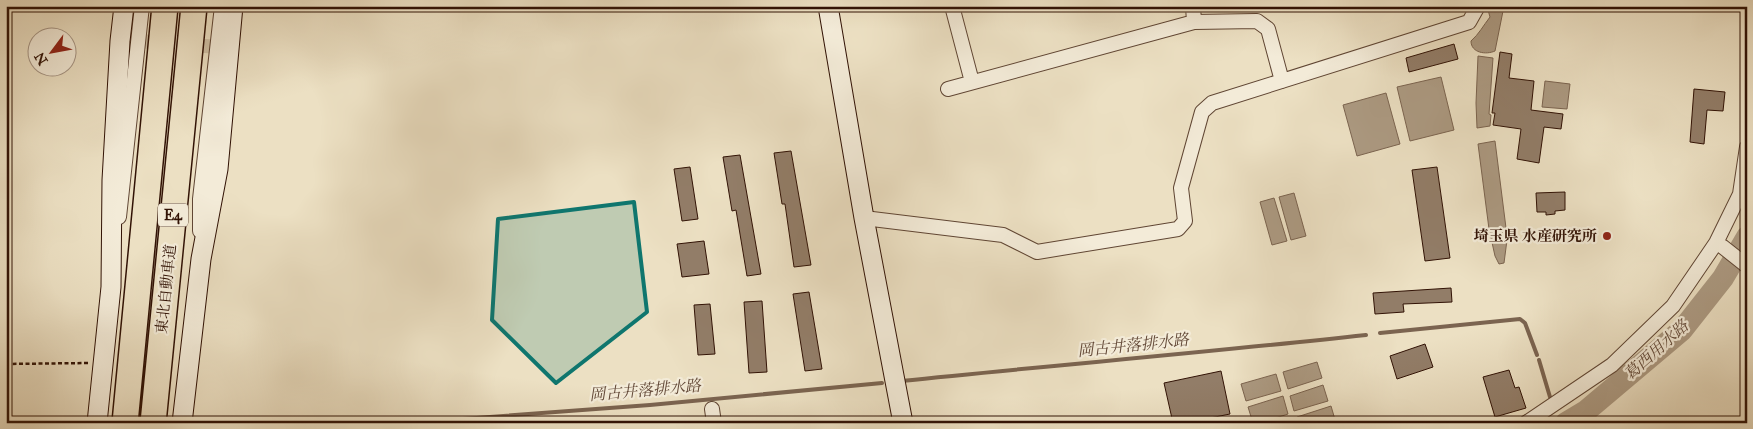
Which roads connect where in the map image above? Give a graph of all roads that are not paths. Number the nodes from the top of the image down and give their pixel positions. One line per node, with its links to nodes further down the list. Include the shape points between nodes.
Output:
1 (124, 6): 20 (street, via 112,180)
2 (142, 6): 20 (street)
3 (165, 6): 22 (highway, 東北自動車道 / E4)
4 (194, 6): 23 (highway, 東北自動車道 / E4)
5 (222, 6): 18 (street, via 200,199)
6 (234, 6): 18 (street, via 218,169)
7 (828, 6): 16 (street)
8 (952, 6): 13 (street)
9 (1193, 6): 11 (street)
10 (1478, 6): 12 (street, via 1470,22)
11 (1194, 22): 12 (street, via 1257,21 1268,29); 13 (street)
12 (1282, 81): 16 (street, via 1212,103 1202,112 1181,188 1185,221 1178,229 1037,252 1003,235)
13 (972, 82): 14 (street)
14 (948, 89)
15 (1747, 147): 17 (street, via 1740,194)
16 (864, 218): 25 (street)
17 (1720, 245): 19 (street); 26 (street, via 1673,306 1612,365)
18 (201, 259): 24 (street)
19 (1747, 266)
20 (111, 287): 21 (street)
21 (97, 423)
22 (125, 423)
23 (153, 423)
24 (182, 423)
25 (903, 423)
26 (1526, 423)

